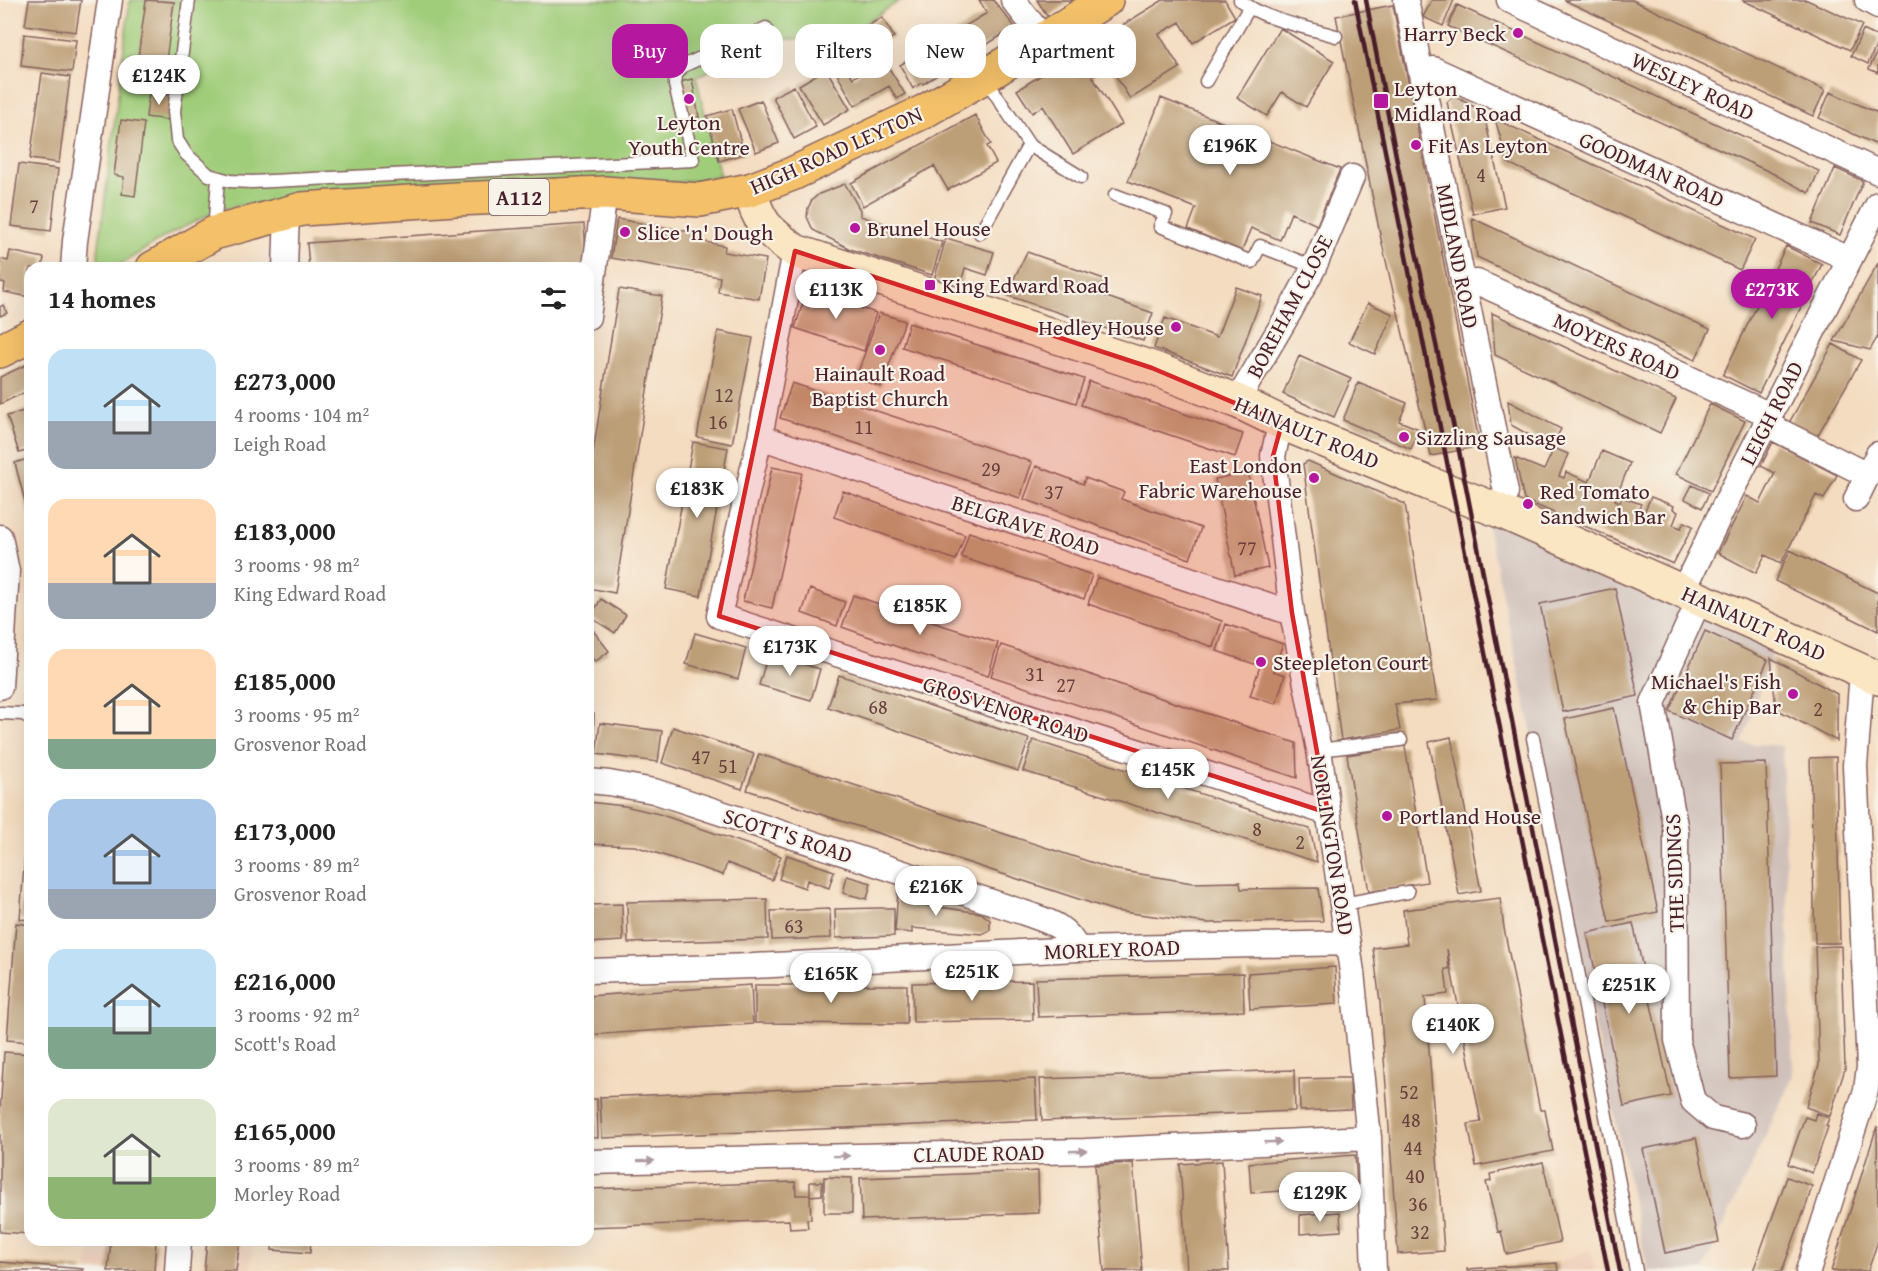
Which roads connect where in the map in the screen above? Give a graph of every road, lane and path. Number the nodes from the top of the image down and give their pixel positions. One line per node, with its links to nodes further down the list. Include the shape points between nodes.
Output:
1 (110, 0): 32 (street)
2 (189, 0): 22 (lane, via 174,111 177,140 197,166)
3 (1012, 0): 10 (street)
4 (1106, 0): 11 (main road, HIGH ROAD LEYTON / A112)
5 (1406, 0): 14 (street, MIDLAND ROAD)
6 (1509, 0): 19 (street, WESLEY ROAD)
7 (1867, 0): 9 (street)
8 (1244, 4): 12 (lane); 17 (lane)
9 (1878, 6)
10 (1032, 24)
11 (1068, 24)
12 (1335, 36)
13 (700, 58): 22 (lane, via 683,66 675,85 693,160 252,182)
14 (1421, 71): 31 (street, GOODMAN ROAD, via 1433,69); 37 (street, MIDLAND ROAD)
15 (982, 78): 23 (main road, HIGH ROAD LEYTON / A112, via 923,112)
16 (985, 78): 18 (lane)
17 (1206, 81)
18 (1029, 145): 20 (lane); 29 (lane)
19 (1878, 172)
20 (1081, 177)
21 (1352, 177): 35 (street, BOREHAM CLOSE)
22 (218, 179): 28 (lane)
23 (750, 190): 24 (main road, HIGH ROAD LEYTON / A112, via 700,200); 30 (street, HAINAULT ROAD, via 762,223)
24 (605, 193): 27 (main road, HIGH ROAD LEYTON / A112); 36 (street)
25 (1115, 195): 35 (lane, via 1166,214 1160,225 1252,262 1260,246)
26 (1876, 212): 31 (street, LEIGH ROAD)
27 (287, 213): 28 (main road, HIGH ROAD LEYTON / A112); 34 (street)
28 (214, 233): 33 (main road, HIGH ROAD LEYTON / A112)
29 (980, 233)
30 (795, 251): 40 (street, HAINAULT ROAD, via 1152,368); 43 (street)
31 (1849, 259): 41 (street, LEIGH ROAD)
32 (73, 262)
33 (163, 262)
34 (285, 262)
35 (1314, 267): 40 (street, BOREHAM CLOSE)
36 (594, 273)
37 (1463, 283): 41 (street, MOYERS ROAD, via 1477,282); 46 (street, MIDLAND ROAD, via 1506,492)
38 (24, 339): 39 (main road)
39 (0, 351)
40 (1237, 401): 42 (street, HAINAULT ROAD)
41 (1768, 419): 44 (street, MOYERS ROAD); 48 (street, LEIGH ROAD)
42 (1282, 423): 46 (street, HAINAULT ROAD); 49 (street, NORLINGTON ROAD, via 1273,456)
43 (760, 436): 49 (street, BELGRAVE ROAD); 58 (street, GROSVENOR ROAD, via 719,616)
44 (1873, 464): 45 (street)
45 (1853, 505)
46 (1500, 511): 48 (street, HAINAULT ROAD)
47 (0, 537): 51 (street, via 7,571)
48 (1691, 595): 50 (street, HAINAULT ROAD); 65 (street, THE SIDINGS, via 1653,703 1676,831 1677,1040 1693,1101 1713,1118)
49 (1292, 613): 56 (street, NORLINGTON ROAD)
50 (1870, 674): 64 (street, via 1856,766)
51 (0, 687)
52 (0, 713): 53 (lane)
53 (24, 715)
54 (1533, 738): 71 (lane)
55 (1401, 740): 56 (lane)
56 (1318, 750): 58 (street, NORLINGTON ROAD)
57 (594, 782): 62 (street, SCOTT'S ROAD, via 654,791 1012,908 1060,926 1072,937)
58 (1328, 813): 60 (street, NORLINGTON ROAD)
59 (1407, 892): 60 (lane)
60 (1343, 904): 61 (street, NORLINGTON ROAD)
61 (1348, 943): 62 (street, MORLEY ROAD); 66 (street, NORLINGTON ROAD)
62 (1077, 949): 63 (street, MORLEY ROAD)
63 (594, 971)
64 (1868, 1111): 72 (street)
65 (1743, 1125)
66 (1369, 1138): 67 (street, CLAUDE ROAD, one-way to 66, via 1085,1151); 70 (street, NORLINGTON ROAD)
67 (594, 1162)
68 (179, 1246): 69 (street)
69 (177, 1271)
70 (1374, 1271)
71 (1636, 1271)
72 (1808, 1271)

